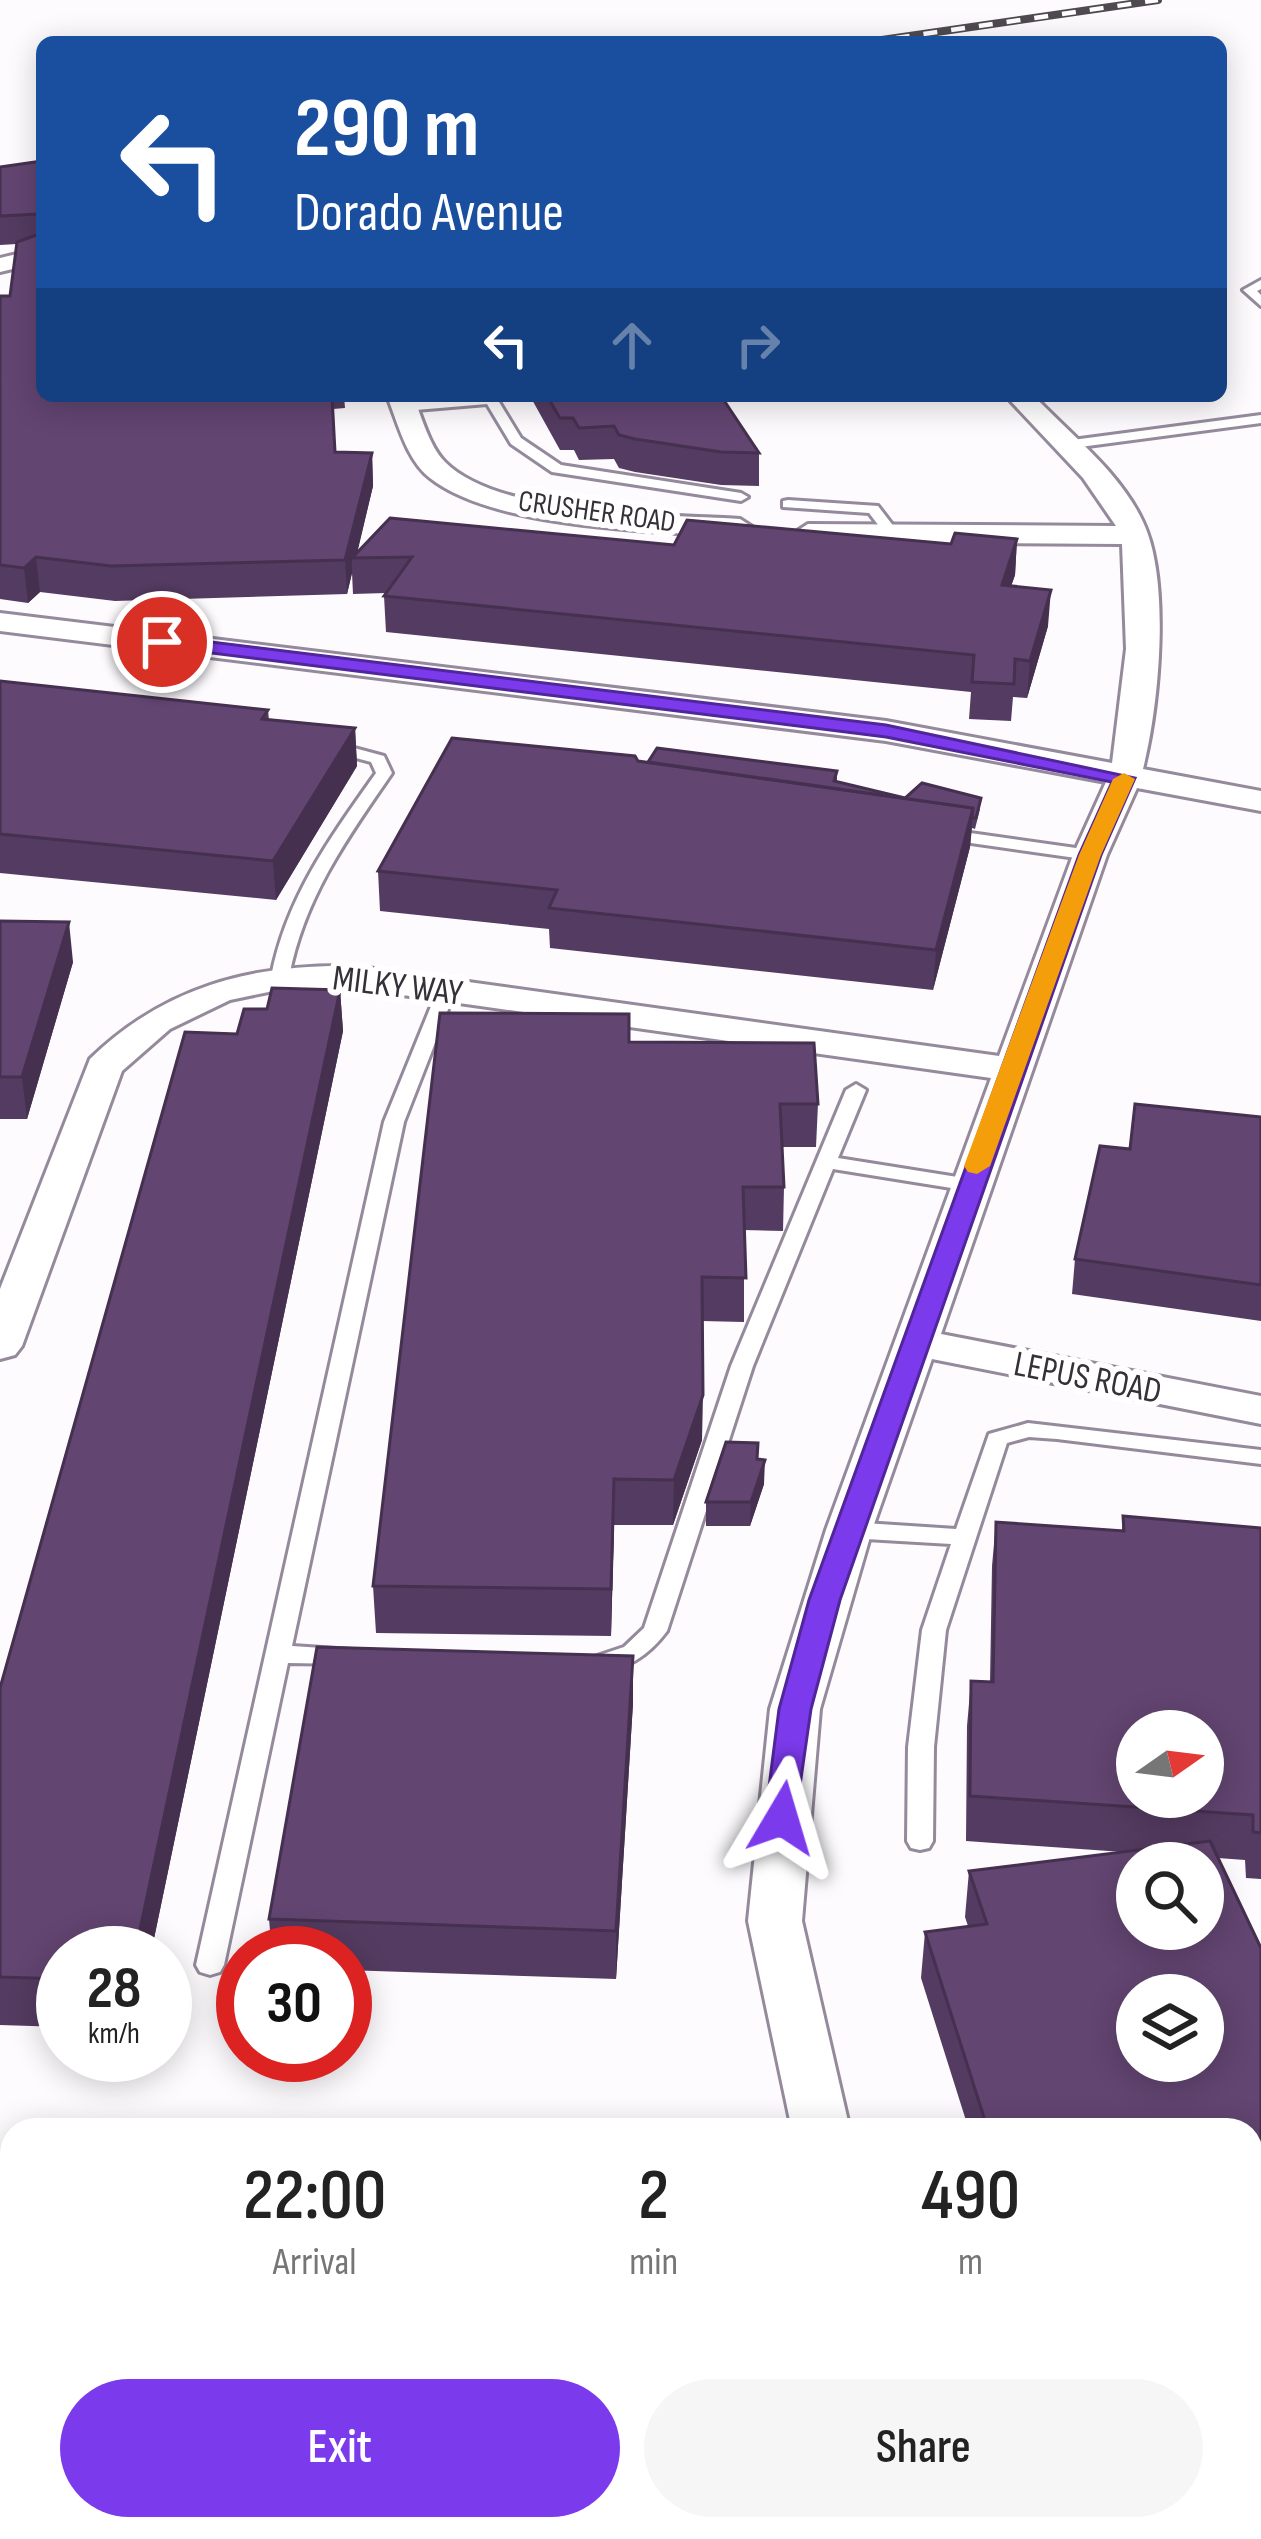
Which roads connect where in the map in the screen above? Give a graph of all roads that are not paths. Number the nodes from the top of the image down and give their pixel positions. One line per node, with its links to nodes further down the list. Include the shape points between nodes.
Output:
1 (36, 257): 2 (street)
2 (0, 266)
3 (1261, 284): 4 (lane, via 1249,290)
4 (1261, 302)
5 (402, 402): 11 (street, CRUSHER ROAD, via 429,460 458,484 512,501 615,518 778,522 894,536)
6 (492, 402): 10 (lane, via 516,441 557,469)
7 (1025, 402): 9 (street)
8 (1261, 419): 9 (lane)
9 (1065, 445): 11 (street)
10 (741, 497)
11 (1136, 535): 14 (street, via 1141,645)
12 (0, 622): 14 (street)
13 (313, 744): 19 (lane, via 358,750 378,759 383,773 299,898)
14 (1127, 766): 15 (street); 16 (street); 18 (street)
15 (1261, 774)
16 (1261, 801)
17 (926, 832): 18 (lane)
18 (1090, 855): 21 (street)
19 (280, 976): 20 (street, MILKY WAY); 26 (street, MILKY WAY, via 177,1006 104,1067)
20 (447, 989): 21 (street, MILKY WAY); 31 (lane, via 394,1121)
21 (1012, 1069): 24 (street)
22 (856, 1090): 23 (lane)
23 (826, 1162): 24 (lane); 33 (lane, via 742,1366 655,1631 610,1664)
24 (970, 1185): 25 (street)
25 (914, 1342): 27 (street, LEPUS ROAD); 29 (street)
26 (0, 1346)
27 (1261, 1410)
28 (1261, 1457): 30 (lane, via 1028,1430 998,1439)
29 (849, 1530): 30 (lane); 36 (street, via 795,1709 775,1921)
30 (967, 1537): 34 (lane, via 934,1630 920,1747)
31 (279, 1654): 32 (lane); 35 (lane)
32 (374, 1657)
33 (587, 1663)
34 (920, 1841)
35 (211, 1965)
36 (818, 2118)

